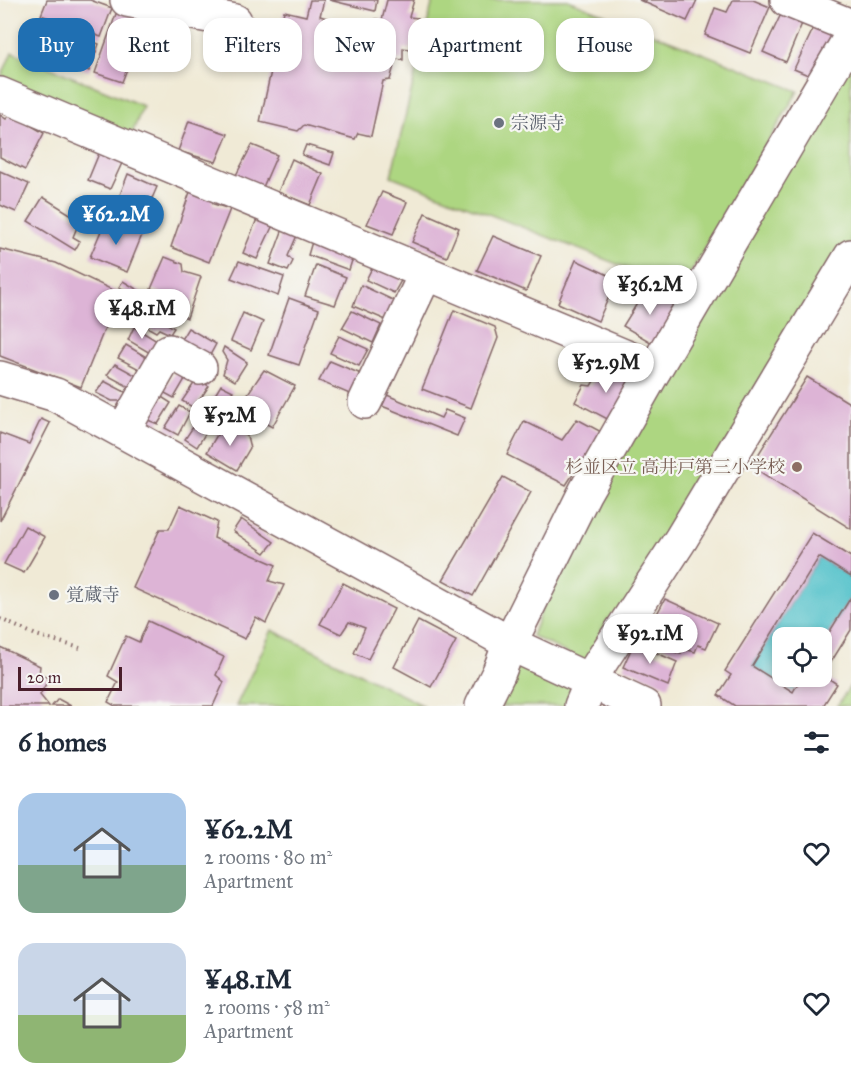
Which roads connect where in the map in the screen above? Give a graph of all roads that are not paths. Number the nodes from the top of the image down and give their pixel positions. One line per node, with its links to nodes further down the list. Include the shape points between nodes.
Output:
1 (127, 0): 3 (street)
2 (787, 0): 4 (street)
3 (220, 18)
4 (851, 26)
5 (851, 36): 10 (street)
6 (0, 94): 8 (street)
7 (851, 256): 15 (street, via 681,539 597,668)
8 (426, 273): 10 (street); 12 (street)
9 (200, 368): 13 (street, via 169,351)
10 (655, 369): 14 (street, via 585,492)
11 (0, 378): 13 (street, via 56,395)
12 (366, 402)
13 (123, 431): 14 (street)
14 (510, 643): 15 (street); 16 (street)
15 (585, 694): 17 (street)
16 (482, 706)
17 (644, 706)

